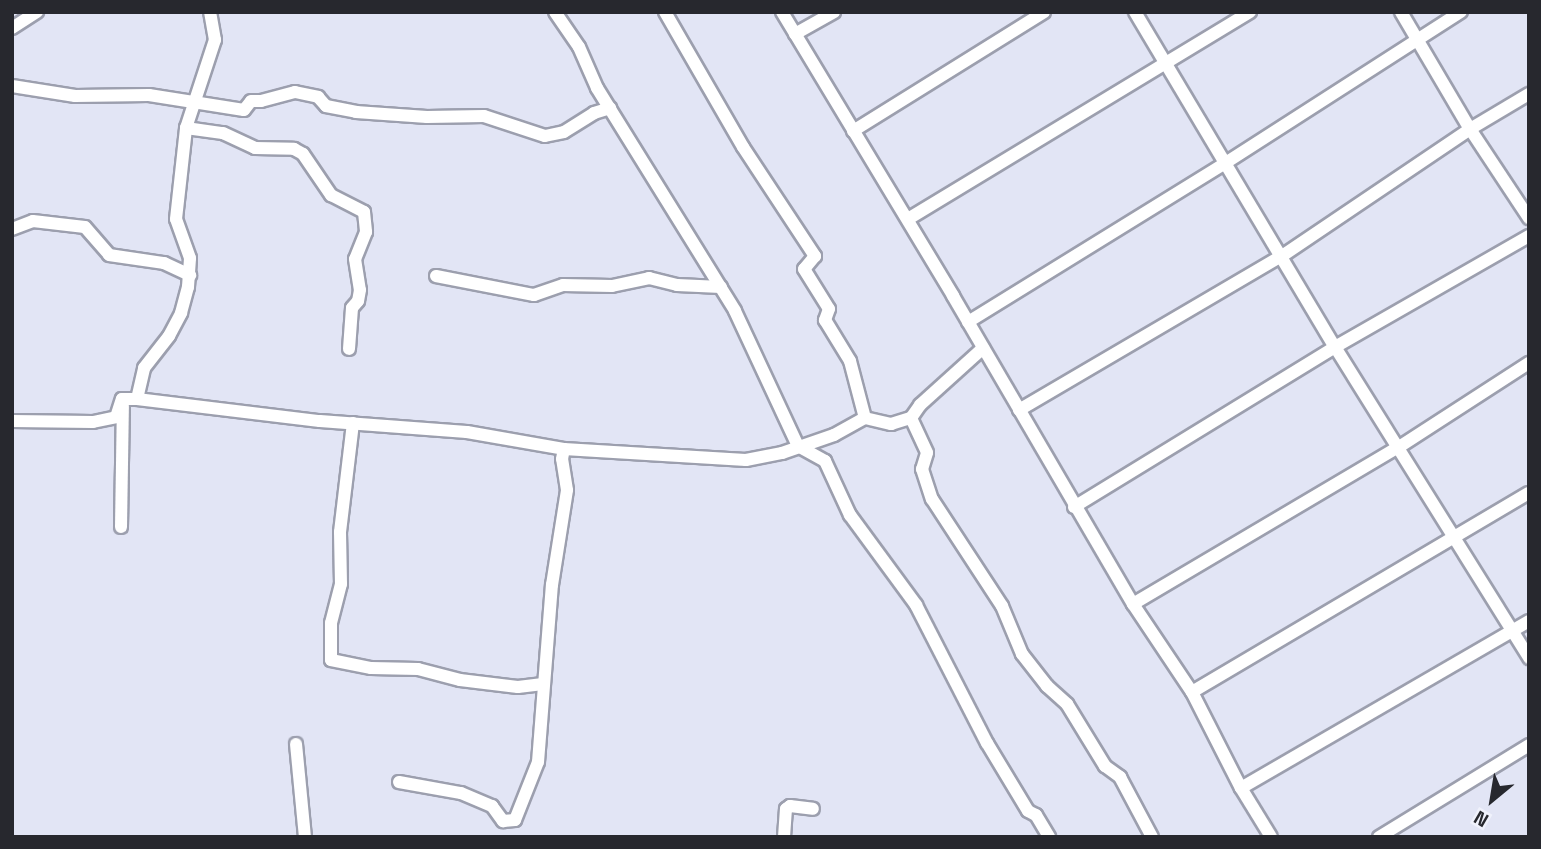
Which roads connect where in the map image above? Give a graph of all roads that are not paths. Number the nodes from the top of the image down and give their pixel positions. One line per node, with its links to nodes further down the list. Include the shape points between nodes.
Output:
1 (37, 12): 12 (street)
2 (210, 12): 18 (street, via 215,40)
3 (555, 12): 19 (street)
4 (665, 12): 40 (street, via 743,147 815,256 804,269 829,309 825,320 850,361)
5 (782, 12): 13 (street)
6 (834, 12): 13 (street)
7 (1044, 12): 22 (street)
8 (1135, 12): 15 (street)
9 (1250, 12): 15 (street)
10 (1401, 12): 14 (street)
11 (1461, 12): 14 (street)
12 (12, 28)
13 (795, 34): 22 (street)
14 (1418, 41): 21 (street); 23 (street)
15 (1164, 61): 23 (street); 25 (street)
16 (12, 86): 18 (street, via 75,96 160,97)
17 (1529, 94): 21 (street)
18 (196, 105): 19 (street, via 244,110 251,101 295,92 318,97 326,106 356,112 484,116 545,136 564,132); 20 (street)
19 (610, 107): 31 (street)
20 (186, 128): 29 (street, via 176,219 190,258); 35 (street, via 223,133 255,148 293,149 303,154 331,195 364,212 366,232 355,258 360,290 352,308)
21 (1470, 129): 24 (street); 28 (street)
22 (853, 131): 25 (street)
23 (1227, 162): 28 (street); 32 (street)
24 (1529, 218)
25 (908, 219): 32 (street)
26 (12, 229): 29 (street, via 33,222 85,227 110,255 164,263)
27 (1529, 236): 33 (street)
28 (1282, 256): 33 (street); 39 (street)
29 (190, 275): 38 (street, via 181,313 144,368)
30 (436, 276): 31 (street, via 534,295 563,285 612,286 649,278)
31 (721, 287): 44 (street)
32 (968, 322): 34 (street)
33 (1335, 347): 45 (street); 48 (street)
34 (983, 348): 39 (street); 41 (street)
35 (349, 349)
36 (1529, 363): 45 (street)
37 (122, 399): 38 (street); 42 (street, via 116,417 93,422); 49 (street)
38 (137, 399): 43 (street)
39 (1019, 410): 48 (street)
40 (865, 418): 41 (street, via 891,424); 44 (street, via 834,435)
41 (911, 418): 65 (street, via 928,453 922,469 932,499 1002,606 1022,654 1067,705 1105,766 1119,777)
42 (12, 421)
43 (352, 423): 46 (street, via 467,432); 55 (street, via 331,660 371,668 418,669 518,687)
44 (798, 446): 46 (street, via 746,460); 64 (street, via 825,461 850,516 916,605 987,743)
45 (1399, 447): 50 (street); 51 (street)
46 (564, 449): 55 (street, via 567,490)
47 (1529, 493): 50 (street)
48 (1074, 507): 51 (street)
49 (121, 527)
50 (1455, 538): 53 (street); 56 (street)
51 (1133, 604): 56 (street)
52 (1529, 621): 53 (street)
53 (1512, 631): 54 (street); 60 (street)
54 (1529, 657)
55 (543, 684): 59 (street, via 538,762 515,820 503,821 492,806 461,793)
56 (1192, 692): 60 (street)
57 (296, 744): 62 (street)
58 (1529, 745): 67 (street)
59 (399, 782)
60 (1241, 788): 66 (street)
61 (813, 809): 63 (street, via 786,809)
62 (305, 837)
63 (784, 837)
64 (1049, 837)
65 (1152, 837)
66 (1272, 837)
67 (1379, 837)

